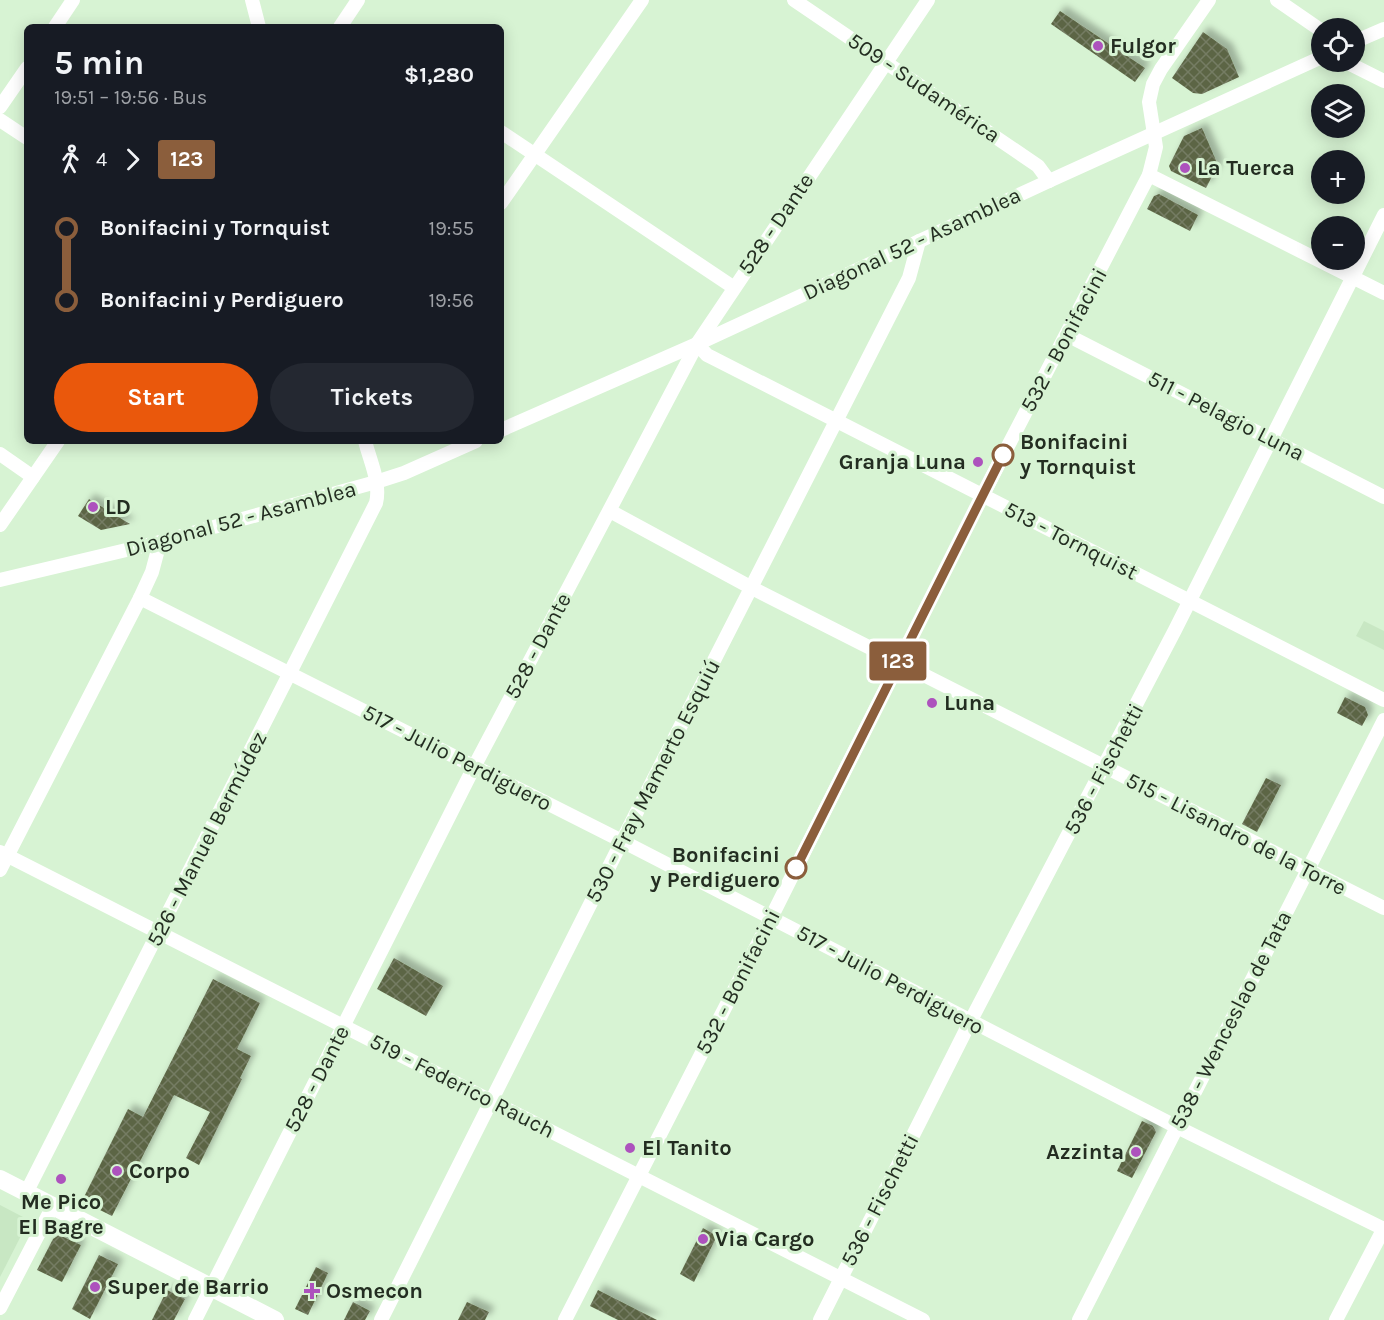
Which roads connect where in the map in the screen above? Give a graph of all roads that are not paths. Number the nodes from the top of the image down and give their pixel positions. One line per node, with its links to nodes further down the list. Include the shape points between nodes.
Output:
1 (73, 0): 9 (street)
2 (252, 0): 10 (street)
3 (358, 0): 11 (street)
4 (642, 0): 25 (street)
5 (794, 0): 15 (street, 509 - Sudamérica)
6 (928, 0): 15 (street, 528 - Dante)
7 (1209, 0): 22 (street, 532 - Bonifacini, via 1153,84 1149,102)
8 (1276, 0): 12 (street)
9 (57, 24)
10 (258, 24)
11 (345, 24)
12 (1311, 24)
13 (1384, 29): 14 (street)
14 (1365, 37)
15 (886, 62): 27 (street, 509 - Sudamérica, via 1038,166); 32 (street, 528 - Dante)
16 (1311, 62): 22 (street, Diagonal 52 - Asamblea)
17 (24, 72): 20 (street)
18 (1365, 72): 19 (street)
19 (1384, 81)
20 (0, 107)
21 (0, 120): 24 (street)
22 (1154, 132): 26 (street, 532 - Bonifacini, via 1156,147); 27 (street, Diagonal 52 - Asamblea)
23 (504, 134): 25 (street)
24 (24, 136)
25 (534, 155): 28 (street); 32 (street)
26 (1149, 175): 31 (street); 34 (street, 532 - Bonifacini)
27 (1049, 181): 30 (street, Diagonal 52 - Asamblea)
28 (504, 199)
29 (1384, 215): 31 (street, 536 - Fischetti)
30 (919, 241): 35 (street, Diagonal 52 - Asamblea); 36 (street, 530 - Fray Mamerto Esquiú, via 909,278)
31 (1352, 278): 33 (street); 38 (street, 536 - Fischetti)
32 (733, 287): 35 (street, 528 - Dante)
33 (1384, 294)
34 (1067, 334): 38 (street, 511 - Pelagio Luna); 45 (street, 532 - Bonifacini)
35 (697, 344): 36 (street, 513 - Tornquist, via 707,355); 37 (street, Diagonal 52 - Asamblea); 47 (street, 528 - Dante)
36 (836, 421): 45 (street, 513 - Tornquist); 51 (street, 530 - Fray Mamerto Esquiú)
37 (504, 429)
38 (1270, 440): 46 (street, 511 - Pelagio Luna); 53 (street, 536 - Fischetti)
39 (56, 444): 43 (street)
40 (366, 444): 44 (street)
41 (469, 444): 44 (street, Diagonal 52 - Asamblea)
42 (0, 454): 43 (street)
43 (33, 477): 48 (street)
44 (376, 482): 49 (street, Diagonal 52 - Asamblea); 55 (street, 526 - Manuel Bermúdez, via 376,503)
45 (982, 496): 53 (street, 513 - Tornquist); 54 (street, 532 - Bonifacini)
46 (1384, 497)
47 (610, 511): 51 (street, 515 - Lisandro de la Torre); 58 (street, 528 - Dante)
48 (0, 525)
49 (160, 542): 50 (street, Diagonal 52 - Asamblea); 52 (street)
50 (0, 580)
51 (752, 588): 54 (street, 515 - Lisandro de la Torre); 60 (street, 530 - Fray Mamerto Esquiú)
52 (140, 598): 55 (street, 517 - Julio Perdiguero); 61 (street)
53 (1189, 601): 56 (street, 513 - Tornquist); 59 (street, 536 - Fischetti)
54 (898, 662): 59 (street, 515 - Lisandro de la Torre); 65 (street, 532 - Bonifacini)
55 (290, 674): 58 (street, 517 - Julio Perdiguero); 66 (street, 526 - Manuel Bermúdez)
56 (1384, 700)
57 (1384, 720): 63 (street, 538 - Wenceslao de Tata)
58 (474, 767): 60 (street, 517 - Julio Perdiguero); 68 (street, 528 - Dante)
59 (1105, 768): 63 (street, 515 - Lisandro de la Torre); 67 (street, 536 - Fischetti)
60 (622, 842): 65 (street, 517 - Julio Perdiguero); 69 (street, 530 - Fray Mamerto Esquiú)
61 (4, 853): 62 (street); 66 (street, 519 - Federico Rauch)
62 (0, 870)
63 (1308, 870): 64 (street, 515 - Lisandro de la Torre); 70 (street, 538 - Wenceslao de Tata)
64 (1384, 908)
65 (771, 918): 67 (street, 517 - Julio Perdiguero); 71 (street, 532 - Bonifacini)
66 (160, 933): 68 (street, 519 - Federico Rauch); 73 (street, 526 - Manuel Bermúdez)
67 (970, 1022): 70 (street, 517 - Julio Perdiguero); 76 (street, 536 - Fischetti)
68 (344, 1026): 69 (street, 519 - Federico Rauch); 77 (street, 528 - Dante)
69 (491, 1101): 71 (street, 519 - Federico Rauch); 81 (street, 530 - Fray Mamerto Esquiú)
70 (1177, 1127): 75 (street, 517 - Julio Perdiguero); 85 (street, 538 - Wenceslao de Tata)
71 (638, 1176): 76 (street, 519 - Federico Rauch); 82 (street, 532 - Bonifacini)
72 (0, 1179): 73 (main road)
73 (26, 1192): 74 (main road)
74 (52, 1206): 77 (main road); 78 (street)
75 (1384, 1229): 86 (street)
76 (841, 1278): 83 (street, 536 - Fischetti); 84 (street, 519 - Federico Rauch)
77 (211, 1287): 79 (street, 528 - Dante); 80 (main road)
78 (0, 1308)
79 (195, 1320)
80 (274, 1320)
81 (381, 1320)
82 (565, 1320)
83 (820, 1320)
84 (923, 1320)
85 (1079, 1320)
86 (1336, 1320)

